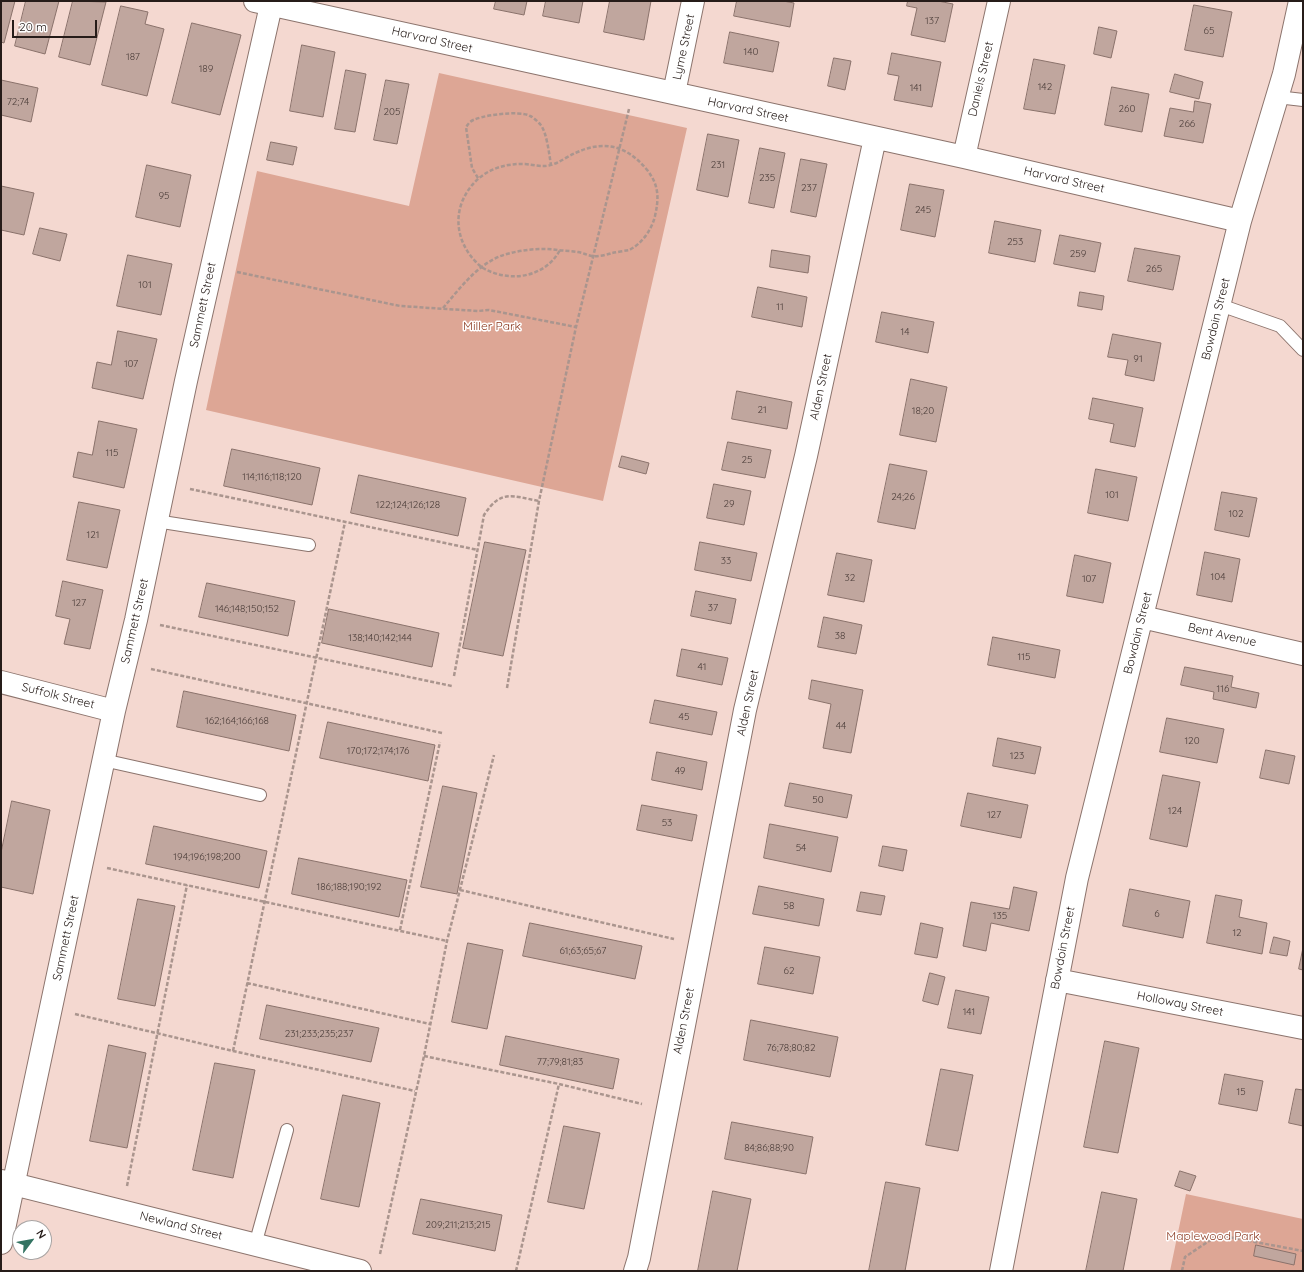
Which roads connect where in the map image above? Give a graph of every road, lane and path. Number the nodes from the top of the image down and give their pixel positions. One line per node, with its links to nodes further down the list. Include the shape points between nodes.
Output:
1 (694, 1): 6 (street, Lyme Street)
2 (999, 1): 11 (street, Daniels Street)
3 (1300, 1): 7 (street, Bowdoin Street)
4 (266, 2): 5 (street, Harvard Street); 17 (street, Sammett Street)
5 (635, 85): 6 (street, Harvard Street); 10 (path)
6 (674, 93): 9 (street, Harvard Street)
7 (1277, 98): 8 (lane); 14 (street, Bowdoin Street)
8 (1303, 100)
9 (875, 138): 11 (street, Harvard Street); 51 (street, Alden Street, via 806,456 745,710)
10 (619, 148): 12 (path, via 588,147); 16 (path); 16 (path, via 640,161 654,179 658,200 653,225 642,240 630,249)
11 (964, 157): 14 (street, Harvard Street)
12 (551, 165): 13 (path, via 540,167 511,164 490,170); 13 (path, via 541,125 529,115 517,113 478,118 466,127 472,168)
13 (478, 178): 18 (path, via 469,188 458,213 462,241 469,254)
14 (1240, 221): 19 (street, Bowdoin Street)
15 (560, 250): 16 (path); 18 (path, via 539,249 510,253); 18 (path, via 548,265 535,273 521,277 506,276)
16 (593, 256): 21 (path)
17 (211, 266): 20 (path, via 400,306); 23 (street, Sammett Street)
18 (481, 267): 20 (path)
19 (1220, 305): 22 (lane, via 1280,326); 29 (street, Bowdoin Street)
20 (443, 308): 21 (path, via 489,310)
21 (576, 327): 24 (path)
22 (1303, 350)
23 (164, 484): 25 (street, Sammett Street); 26 (path)
24 (539, 501): 28 (path, via 510,496 496,500 484,515); 37 (path)
25 (156, 521): 27 (lane); 30 (street, Sammett Street)
26 (345, 522): 28 (path); 32 (path)
27 (308, 545)
28 (478, 550): 34 (path)
29 (1142, 617): 31 (street, Bent Avenue); 52 (street, Bowdoin Street, via 1077,878)
30 (136, 620): 32 (path); 33 (street, Sammett Street)
31 (1303, 654)
32 (316, 657): 36 (path); 38 (path)
33 (125, 663): 38 (path); 39 (street, Sammett Street)
34 (454, 676)
35 (1, 682): 39 (street, Suffolk Street)
36 (452, 686)
37 (508, 688)
38 (306, 703): 40 (path); 48 (path)
39 (114, 711): 43 (street, Sammett Street)
40 (442, 733)
41 (440, 742): 49 (path)
42 (494, 755): 47 (path)
43 (104, 760): 44 (lane); 45 (street, Sammett Street)
44 (260, 795)
45 (81, 863): 46 (path); 54 (street, Sammett Street)
46 (187, 885): 48 (path); 57 (path)
47 (460, 890): 50 (path); 51 (path)
48 (265, 902): 49 (path); 53 (path)
49 (400, 930): 50 (path)
50 (447, 941): 55 (path)
51 (699, 944): 62 (street, Alden Street)
52 (1057, 980): 56 (street, Holloway Street); 73 (street, Bowdoin Street)
53 (247, 983): 55 (path); 58 (path)
54 (52, 1009): 57 (path); 64 (street, Sammett Street)
55 (430, 1024): 59 (path)
56 (1303, 1028)
57 (157, 1034): 58 (path); 65 (path)
58 (233, 1051): 61 (path)
59 (424, 1056): 60 (path); 61 (path)
60 (559, 1084): 62 (path); 71 (path)
61 (416, 1091): 69 (path)
62 (668, 1110): 72 (street, Alden Street)
63 (287, 1130): 67 (lane)
64 (7, 1183): 65 (street, Newland Street); 66 (street, Sammett Street)
65 (122, 1211): 67 (street, Newland Street)
66 (1, 1243)
67 (255, 1244): 70 (street, Newland Street)
68 (1303, 1251): 74 (path, via 1218,1235 1185,1257)
69 (380, 1255)
70 (360, 1271)
71 (516, 1271)
72 (635, 1271)
73 (1001, 1271)
74 (1182, 1271)

